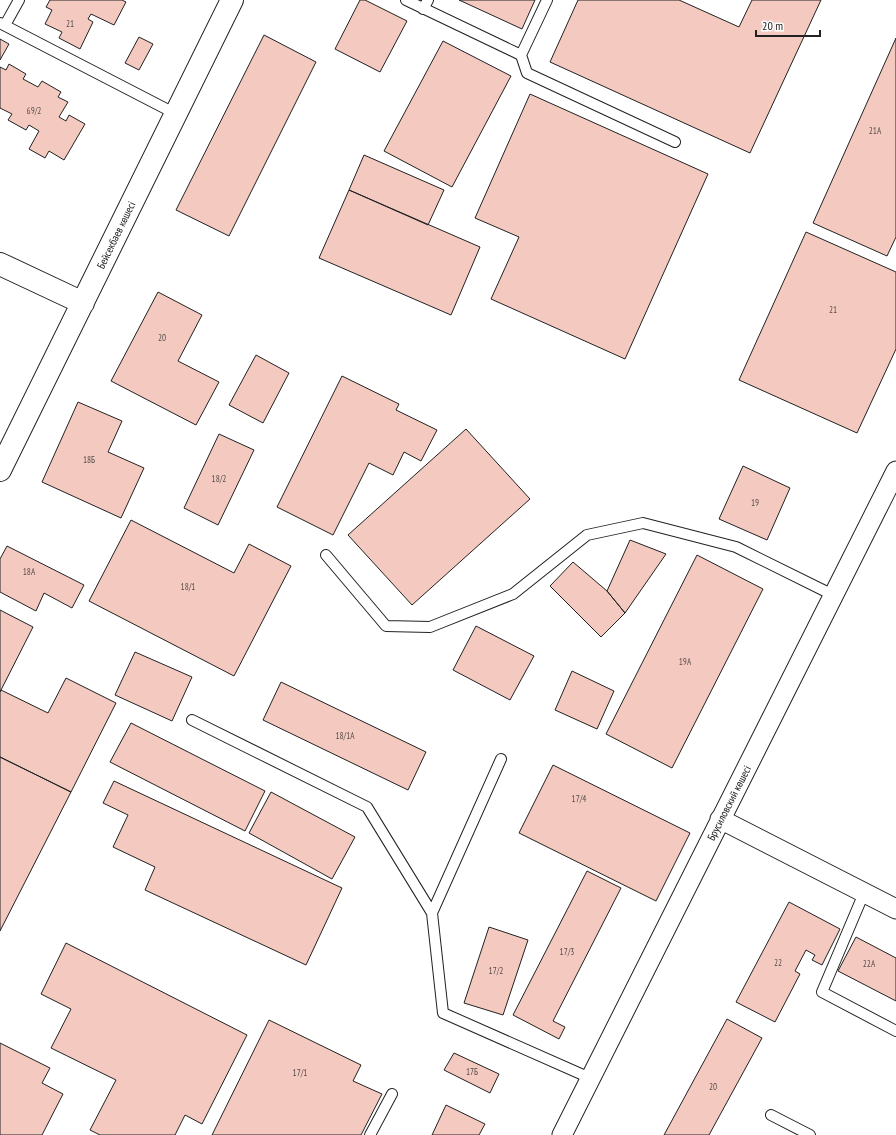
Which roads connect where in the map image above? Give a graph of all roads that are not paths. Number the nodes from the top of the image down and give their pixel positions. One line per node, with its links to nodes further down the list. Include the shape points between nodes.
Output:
1 (19, 0): 6 (lane)
2 (232, 0): 8 (street, Бейсекбаев көшесі)
3 (406, 0): 5 (lane)
4 (547, 0): 7 (lane)
5 (425, 4): 7 (lane)
6 (3, 24): 8 (lane)
7 (521, 55): 9 (lane, via 527,73)
8 (176, 114): 11 (street, Бейсекбаев көшесі)
9 (675, 142)
10 (0, 264): 11 (street)
11 (83, 303): 12 (street, Бейсекбаев көшесі)
12 (3, 458)
13 (896, 471): 15 (street, Брусиловский көшесі)
14 (326, 555): 15 (lane, via 386,626 430,628 513,594 587,535 643,522 736,547)
15 (833, 595): 18 (street, Брусиловский көшесі)
16 (192, 720): 21 (lane, via 367,807)
17 (502, 759): 21 (lane)
18 (720, 819): 19 (street); 23 (street, Брусиловский көшесі)
19 (864, 893): 20 (street); 22 (lane, via 822,992)
20 (896, 909)
21 (432, 913): 23 (lane, via 443,1013)
22 (896, 1031)
23 (590, 1078): 27 (street, Брусиловский көшесі)
24 (392, 1094): 26 (lane)
25 (771, 1115): 28 (lane)
26 (370, 1135)
27 (562, 1135)
28 (810, 1135)

